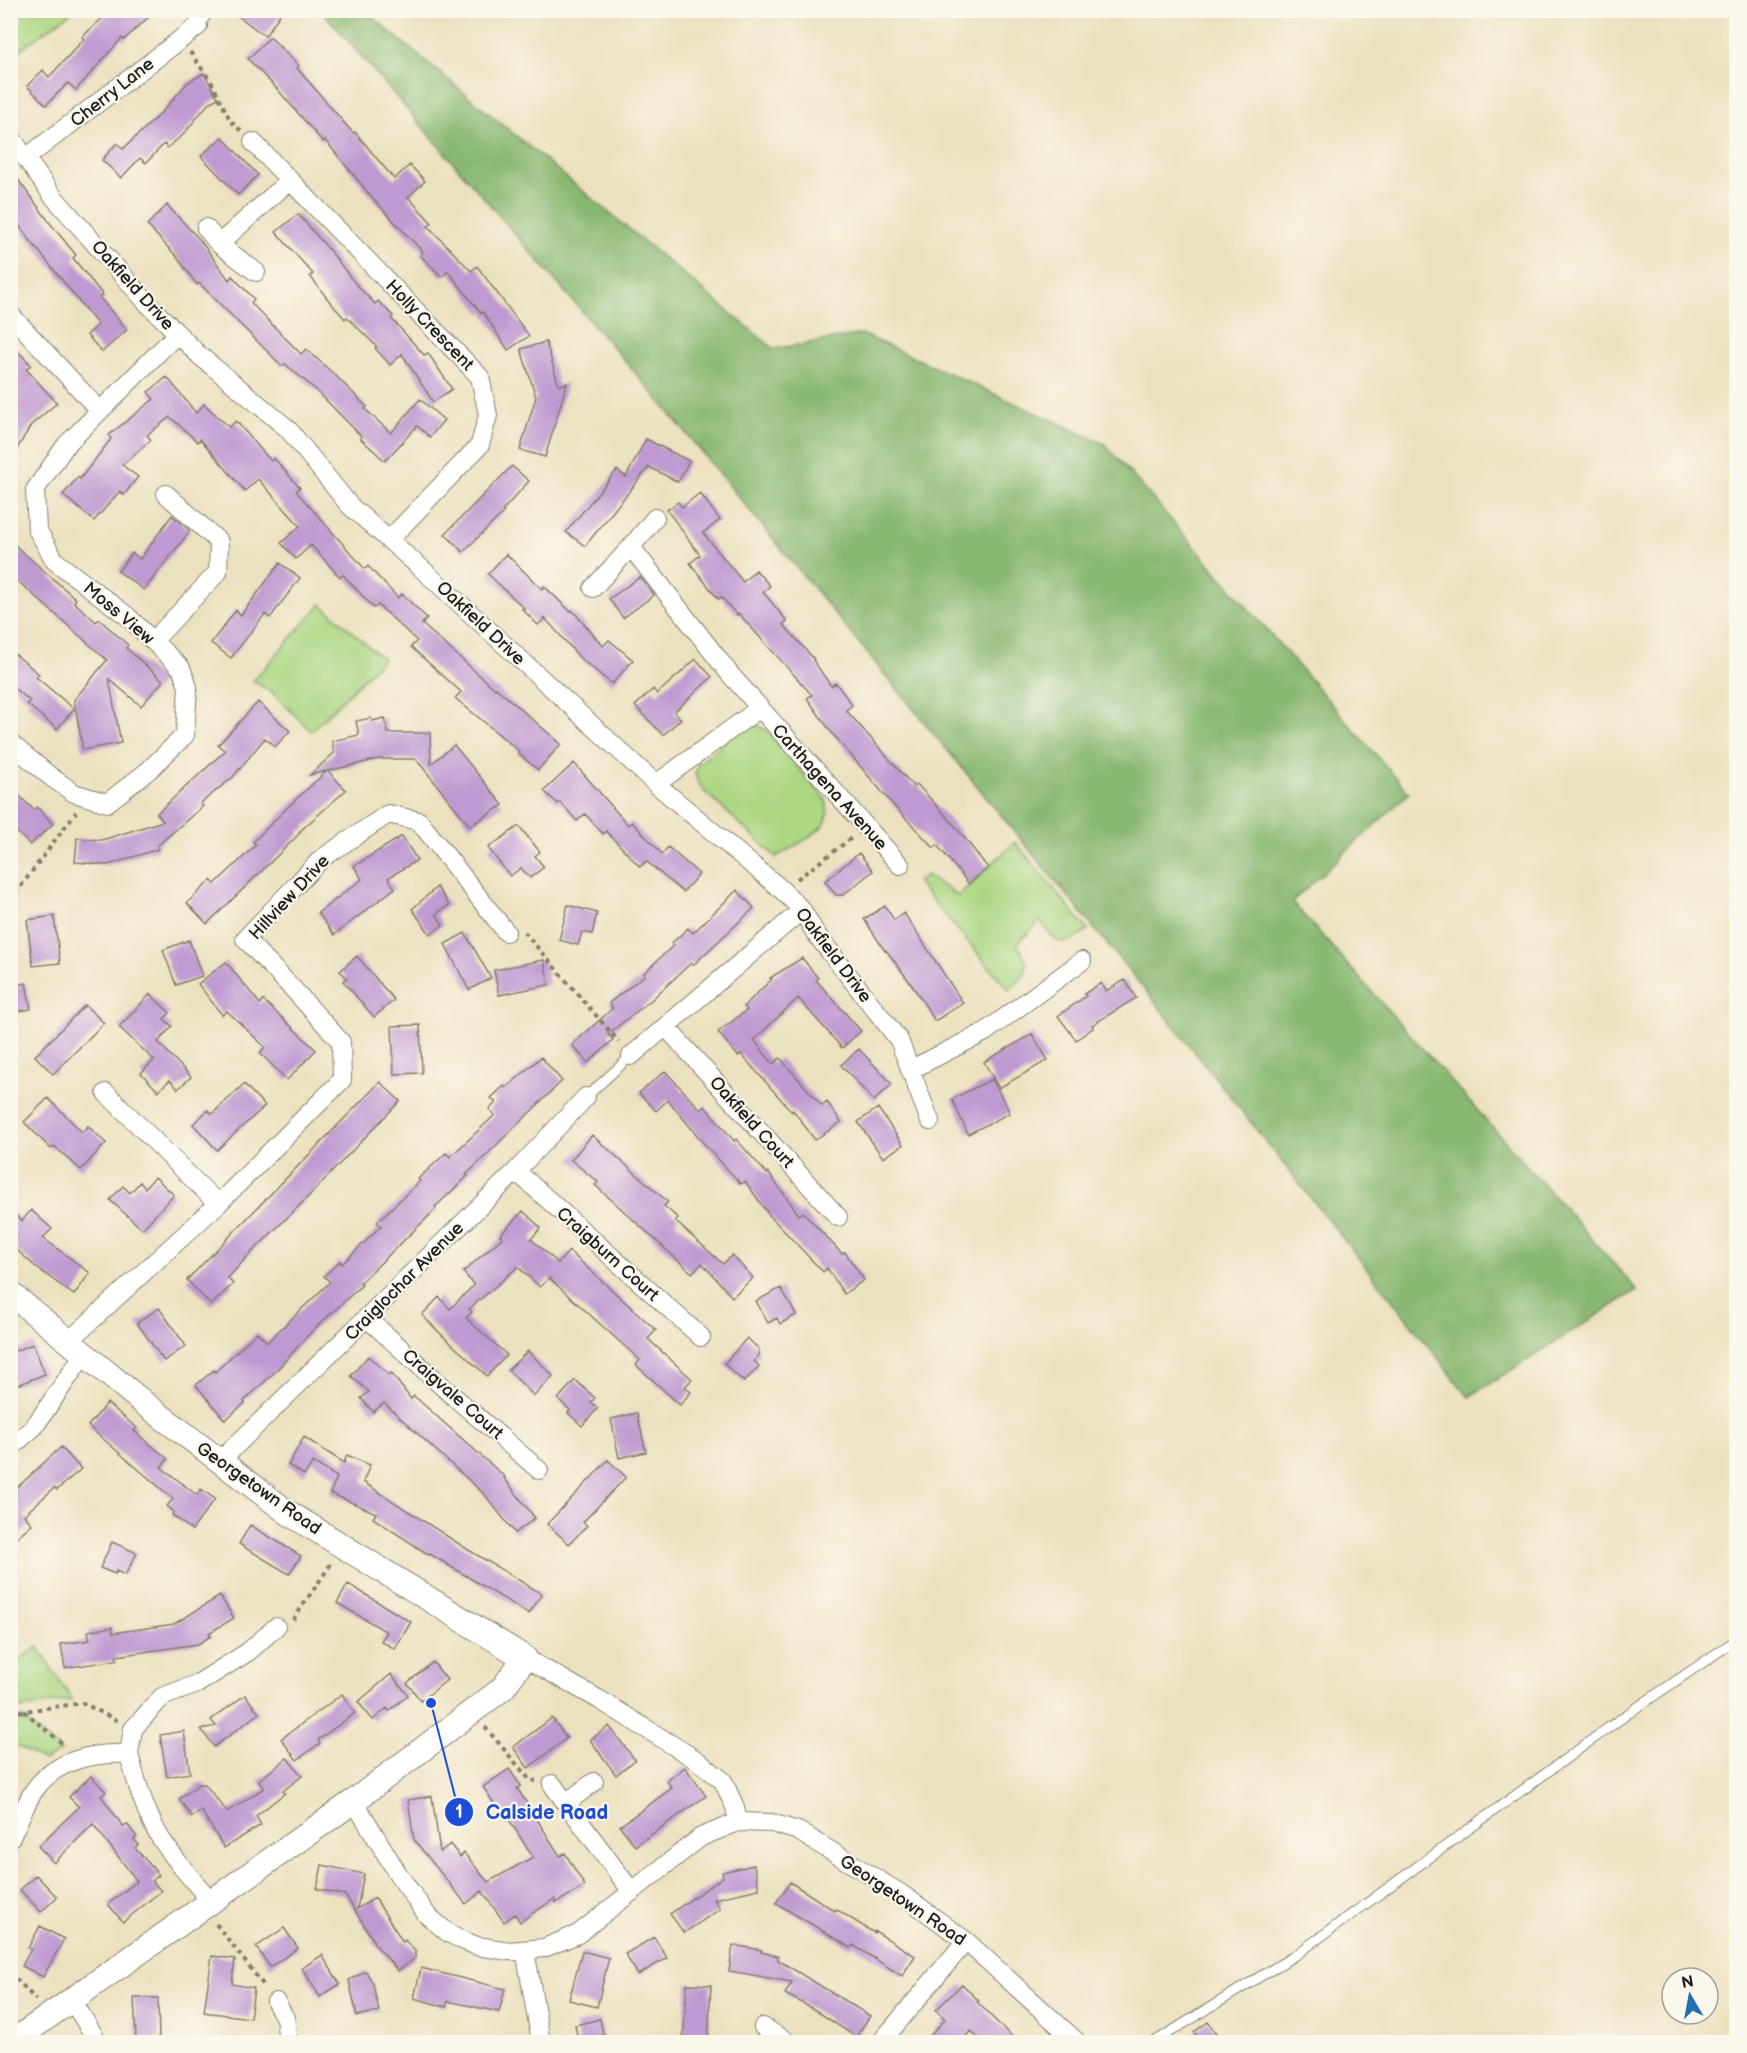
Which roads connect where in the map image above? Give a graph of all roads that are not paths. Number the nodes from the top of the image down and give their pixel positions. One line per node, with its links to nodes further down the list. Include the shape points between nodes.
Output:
1 (211, 10): 2 (lane)
2 (198, 26): 5 (street, Cherry Lane)
3 (10, 136): 5 (street, Oakfield Drive)
4 (253, 142): 6 (street, Holly Crescent)
5 (26, 158): 11 (street, Oakfield Drive, via 52,195)
6 (290, 180): 8 (street); 15 (street, Holly Crescent, via 480,377 488,415 480,445)
7 (206, 228): 8 (street)
8 (219, 244): 9 (street)
9 (256, 272)
10 (10, 314): 12 (street)
11 (177, 334): 12 (street, Moss View); 15 (street, Oakfield Drive, via 288,429 350,506)
12 (100, 411): 18 (street, Moss View, via 66,445 36,490 37,529 54,561 127,616)
13 (166, 494): 18 (street, via 219,542 218,572)
14 (655, 518): 16 (street)
15 (389, 540): 21 (street, Oakfield Drive)
16 (631, 547): 17 (street); 19 (street, Carthagena Avenue)
17 (593, 588)
18 (153, 641): 20 (street, Moss View, via 181,668 188,687 185,735 107,803 74,793)
19 (760, 708): 21 (street, Carthagena Avenue); 22 (street, Carthagena Avenue)
20 (10, 743)
21 (656, 784): 23 (street, Oakfield Drive)
22 (900, 865)
23 (802, 910): 26 (street); 28 (street, Oakfield Drive, via 816,934 899,1040)
24 (506, 932): 33 (street, Hillview Drive, via 419,821 388,814 321,859 245,939 340,1042 342,1080)
25 (1082, 961): 28 (street, via 985,1032)
26 (666, 1027): 27 (street); 34 (street, Oakfield Court)
27 (631, 1056): 30 (lane)
28 (910, 1070): 31 (street, Oakfield Drive)
29 (106, 1093): 33 (street)
30 (586, 1097): 32 (street, Craiglochar Avenue)
31 (930, 1121)
32 (516, 1171): 36 (street, Craiglochar Avenue); 37 (street, Craigburn Court)
33 (218, 1204): 38 (street, Hillview Drive)
34 (838, 1217)
35 (10, 1293): 38 (street, Georgetown Road)
36 (367, 1318): 40 (street, Craiglochar Avenue); 41 (street, Craigvale Court)
37 (701, 1337)
38 (77, 1347): 39 (street, Hillview Drive, via 34,1427); 40 (street, Georgetown Road)
39 (10, 1448)
40 (219, 1462): 44 (street, Georgetown Road, via 287,1512)
41 (539, 1470)
42 (276, 1628): 45 (street, via 248,1652 197,1684 162,1697 133,1729)
43 (1737, 1640): 66 (lane, via 1626,1715 1297,1954)
44 (525, 1658): 48 (street, via 502,1689); 50 (street, via 698,1761 723,1781)
45 (129, 1754): 51 (street, via 79,1758 46,1777 33,1792); 53 (street, via 140,1794 158,1833)
46 (594, 1782): 49 (street)
47 (552, 1784): 49 (street)
48 (354, 1801): 53 (street); 55 (street, via 427,1915 447,1932 477,1946)
49 (566, 1803): 52 (street)
50 (738, 1821): 52 (street, via 701,1837); 54 (street, Georgetown Road, via 772,1823 798,1831 903,1895)
51 (10, 1839)
52 (632, 1892): 55 (street, via 578,1934 544,1948)
53 (207, 1904): 56 (street)
54 (966, 1941): 64 (street); 65 (street, Georgetown Road)
55 (525, 1950): 62 (street)
56 (72, 2000): 59 (street); 60 (street)
57 (276, 2002): 61 (street, via 285,2018)
58 (763, 2027): 63 (street)
59 (12, 2043)
60 (98, 2043)
61 (288, 2043)
62 (541, 2043)
63 (788, 2043)
64 (880, 2043)
65 (1077, 2043)
66 (1154, 2043)

